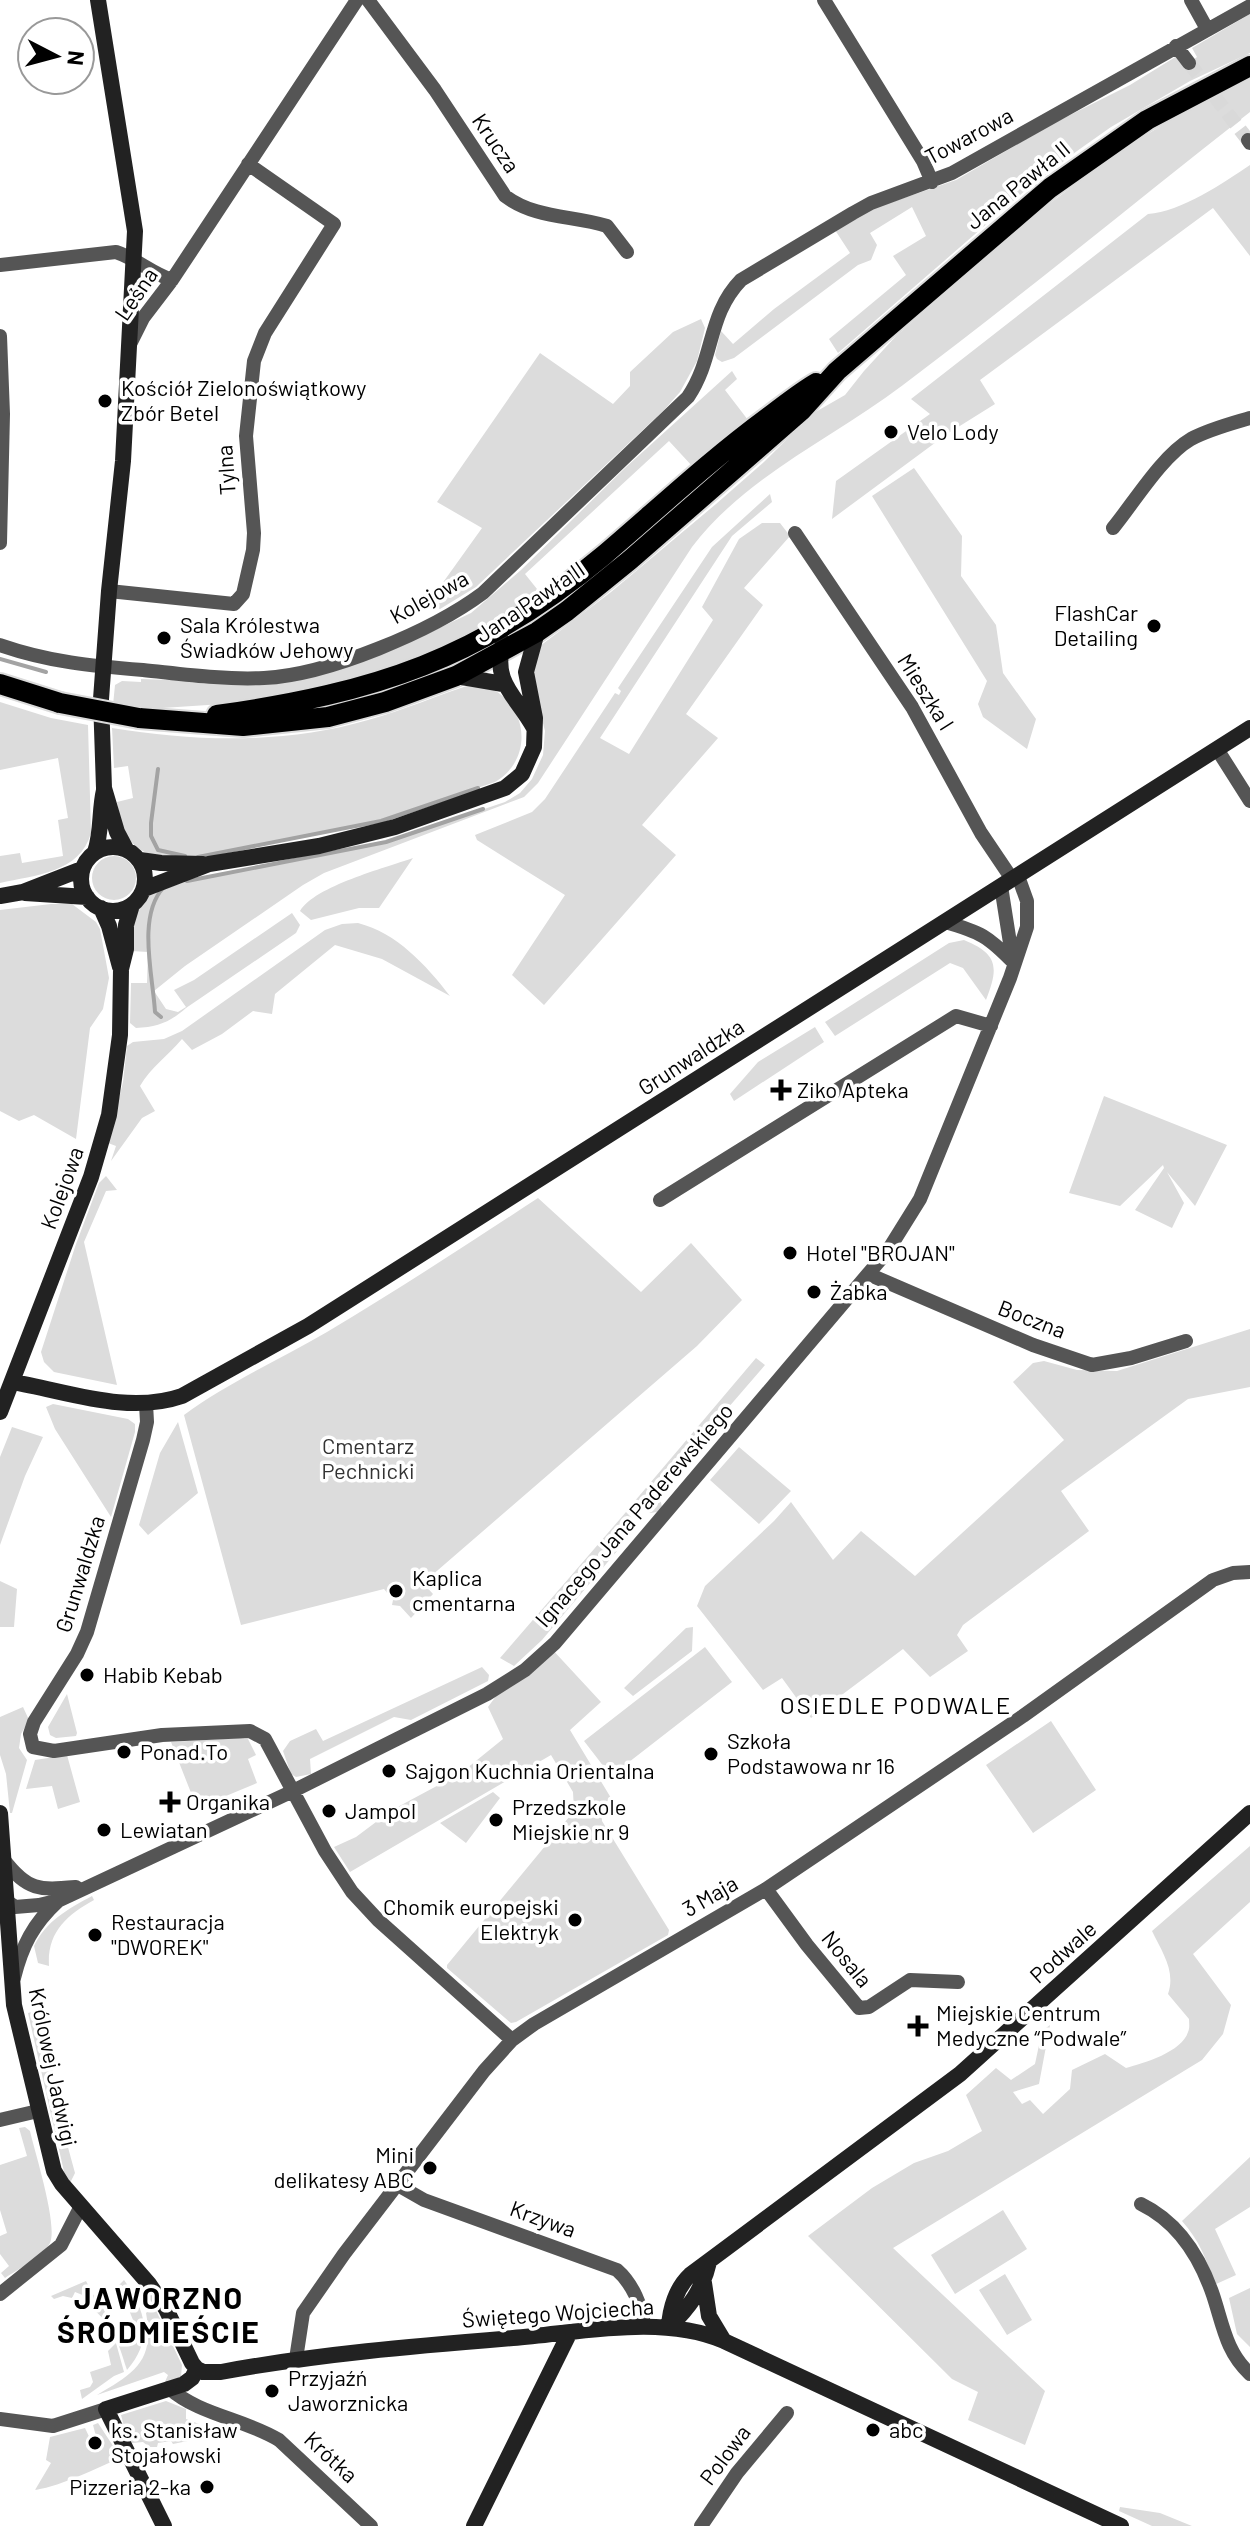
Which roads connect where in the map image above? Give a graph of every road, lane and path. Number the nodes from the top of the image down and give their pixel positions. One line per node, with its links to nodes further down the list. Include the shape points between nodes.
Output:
1 (98, 0): 14 (street, via 133,221)
2 (357, 0): 11 (street, Leśna)
3 (368, 0): 13 (street, Krucza, via 505,196 538,213 607,226)
4 (824, 0): 12 (street)
5 (1191, 0): 7 (street)
6 (1247, 4): 7 (street, Towarowa)
7 (1207, 29): 8 (street, Towarowa)
8 (1176, 46): 9 (street); 12 (street, Towarowa)
9 (1189, 63)
10 (1250, 66): 20 (main road, Jana Pawła II, via 1177,103 1086,160)
11 (252, 166): 16 (street, Leśna); 25 (street, Tylna, via 334,224 265,333 254,361 246,436 254,533 243,594 234,604)
12 (932, 182): 17 (street, Towarowa, via 871,203 786,252 741,280)
13 (627, 252)
14 (134, 258): 15 (street, via 116,252); 16 (street); 19 (street)
15 (0, 265)
16 (172, 280): 19 (street, Leśna)
17 (719, 312): 31 (street, Kolejowa, via 706,364 688,397 483,593 453,614 398,640 292,675 264,678)
18 (0, 336): 24 (street)
19 (131, 342): 25 (street, Leśna)
20 (837, 371): 26 (main road, Jana Pawła II, via 751,430 582,573); 27 (main road, Jana Pawła II, via 801,411 630,560)
21 (1250, 418): 22 (street, via 1189,441)
22 (1113, 528)
23 (795, 533): 47 (street, Mieszka I, via 912,707)
24 (0, 543)
25 (109, 591): 31 (street, Leśna)
26 (508, 626): 29 (main road, Jana Pawła II); 30 (street)
27 (537, 632): 30 (main road, Jana Pawła II); 32 (street)
28 (0, 645): 31 (street, Kolejowa, via 58,662)
29 (469, 647): 30 (street); 36 (main road, Jana Pawła II, via 355,690)
30 (500, 653): 32 (street); 33 (main road, Jana Pawła II); 35 (street)
31 (103, 666): 40 (street)
32 (526, 672): 38 (street)
33 (456, 676): 35 (street); 36 (main road, Jana Pawła II, via 385,702 299,722 243,726)
34 (0, 684): 36 (main road, Jana Pawła II, bridge, via 60,703)
35 (503, 684): 38 (street)
36 (179, 721)
37 (1250, 728): 39 (street, Grunwaldzka)
38 (535, 731): 45 (street, via 526,768 498,791 359,837)
39 (1217, 749): 41 (street); 47 (street, Grunwaldzka)
40 (104, 788): 42 (street); 43 (street)
41 (1250, 801)
42 (126, 849): 43 (street, via 105,847); 44 (street)
43 (95, 852): 46 (street)
44 (140, 860): 45 (street); 48 (street)
45 (209, 864): 48 (street)
46 (82, 869): 49 (street); 51 (street, via 81,880)
47 (1010, 881): 53 (street, Grunwaldzka); 54 (street, Ignacego Jana Paderewskiego); 54 (street, Ignacego Jana Paderewskiego, via 1027,901 1027,927)
48 (144, 889): 52 (street)
49 (23, 892): 50 (street); 51 (street)
50 (0, 896)
51 (94, 902): 52 (street, via 117,911); 55 (street, Kolejowa, via 109,926)
52 (132, 905): 55 (street, Kolejowa)
53 (945, 922): 54 (street, via 982,933); 61 (street, Grunwaldzka, via 308,1326 182,1396)
54 (1014, 963): 56 (street, Ignacego Jana Paderewskiego)
55 (121, 969): 60 (street, Kolejowa, via 120,1035 103,1137)
56 (991, 1026): 57 (street, via 956,1016); 58 (street, Ignacego Jana Paderewskiego, via 920,1199)
57 (660, 1200)
58 (868, 1274): 59 (street, Boczna, via 1092,1365); 64 (street, Ignacego Jana Paderewskiego, via 555,1643 525,1670)
59 (1186, 1341)
60 (12, 1382): 61 (street, Grunwaldzka); 62 (street, Kolejowa)
61 (146, 1404): 64 (street, Grunwaldzka, via 143,1440 87,1632 34,1722 33,1747 54,1751 162,1735 250,1731 265,1739)
62 (0, 1412)
63 (1250, 1572): 70 (street, 3 Maja, via 1213,1580)
64 (291, 1792): 69 (street, Ignacego Jana Paderewskiego); 77 (street, via 352,1892)
65 (0, 1813): 67 (street, Królowej Jadwigi)
66 (1250, 1813): 83 (street, Podwale, via 960,2074)
67 (4, 1860): 68 (street); 72 (street, Królowej Jadwigi)
68 (27, 1885): 69 (street, Ignacego Jana Paderewskiego); 72 (street)
69 (84, 1887): 71 (street, Ignacego Jana Paderewskiego)
70 (766, 1889): 74 (street, Nosala, via 859,2008 910,1980); 77 (street, 3 Maja)
71 (60, 1900): 72 (street, Ignacego Jana Paderewskiego, via 25,1907); 75 (street, Ignacego Jana Paderewskiego, via 33,1928)
72 (4, 1901): 75 (street, Królowej Jadwigi)
73 (0, 1962): 76 (street)
74 (958, 1982)
75 (13, 1983): 76 (street, Królowej Jadwigi)
76 (14, 2005): 78 (street, Królowej Jadwigi)
77 (512, 2040): 80 (street, 3 Maja)
78 (38, 2111): 79 (street); 82 (street, Królowej Jadwigi, via 54,2171)
79 (0, 2120)
80 (396, 2184): 86 (street, Krzywa, via 424,2200 617,2270 629,2283); 90 (street, 3 Maja, via 303,2313)
81 (1141, 2204): 92 (street, via 1160,2213 1186,2241 1207,2280 1225,2338)
82 (81, 2206): 85 (street, via 61,2245); 91 (street, Królowej Jadwigi, via 158,2296)
83 (709, 2262): 84 (street); 87 (street, Podwale, via 683,2281 669,2311)
84 (704, 2283): 87 (street); 89 (street, via 709,2316)
85 (0, 2294)
86 (644, 2327): 87 (street, Świętego Wojciecha); 88 (street, Świętego Wojciecha)
87 (669, 2327): 89 (street, Świętego Wojciecha)
88 (569, 2334): 90 (street, Świętego Wojciecha); 101 (street)
89 (724, 2341): 103 (street, Świętego Wojciecha)
90 (296, 2359): 91 (street, Świętego Wojciecha, via 221,2372)
91 (197, 2369): 93 (street, via 184,2384)
92 (1250, 2374)
93 (169, 2388): 94 (street); 97 (street, Krótka, via 279,2440)
94 (106, 2409): 96 (street, via 53,2426); 98 (street)
95 (787, 2413): 102 (street, Polowa)
96 (0, 2419)
97 (359, 2515): 99 (street); 100 (street, Krótka)
98 (164, 2526)
99 (348, 2526)
100 (371, 2526)
101 (474, 2526)
102 (701, 2526)
103 (1121, 2526)

